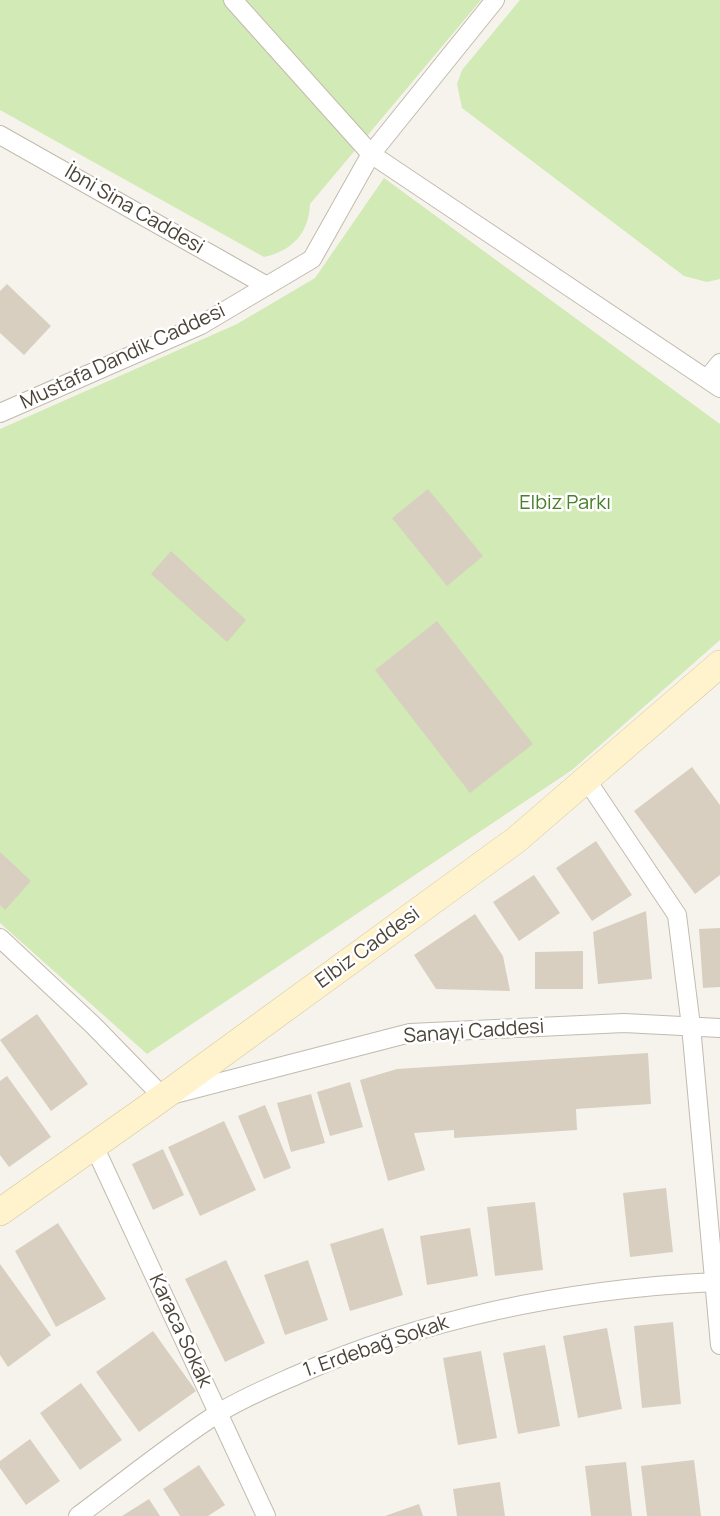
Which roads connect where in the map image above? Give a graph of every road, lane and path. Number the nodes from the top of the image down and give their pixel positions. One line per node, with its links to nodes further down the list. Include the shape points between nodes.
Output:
1 (233, 0): 4 (street)
2 (495, 0): 4 (street, Mustafa Dandik Caddesi)
3 (0, 135): 5 (street, İbni Sina Caddesi)
4 (371, 154): 5 (street, Mustafa Dandik Caddesi, via 312,259); 7 (street)
5 (267, 286): 8 (street, Mustafa Dandik Caddesi, via 201,325)
6 (720, 363): 7 (street)
7 (714, 384)
8 (0, 413)
9 (720, 664): 10 (street, Elbiz Caddesi)
10 (586, 779): 12 (street, via 677,915); 14 (street, Elbiz Caddesi, via 516,840)
11 (0, 938): 14 (street)
12 (691, 1026): 13 (street, Sanayi Caddesi); 14 (street, Sanayi Caddesi, via 624,1023 410,1033); 17 (street)
13 (720, 1028)
14 (163, 1097): 15 (street, Elbiz Caddesi)
15 (94, 1146): 16 (street, Elbiz Caddesi); 19 (street, Karaca Sokak)
16 (0, 1212)
17 (714, 1282): 18 (street); 19 (street, 1. Erdebağ Sokak, via 599,1290 442,1323 322,1364)
18 (720, 1345)
19 (219, 1413): 20 (street, 1. Erdebağ Sokak); 21 (street, Karaca Sokak)
20 (78, 1516)
21 (266, 1516)

